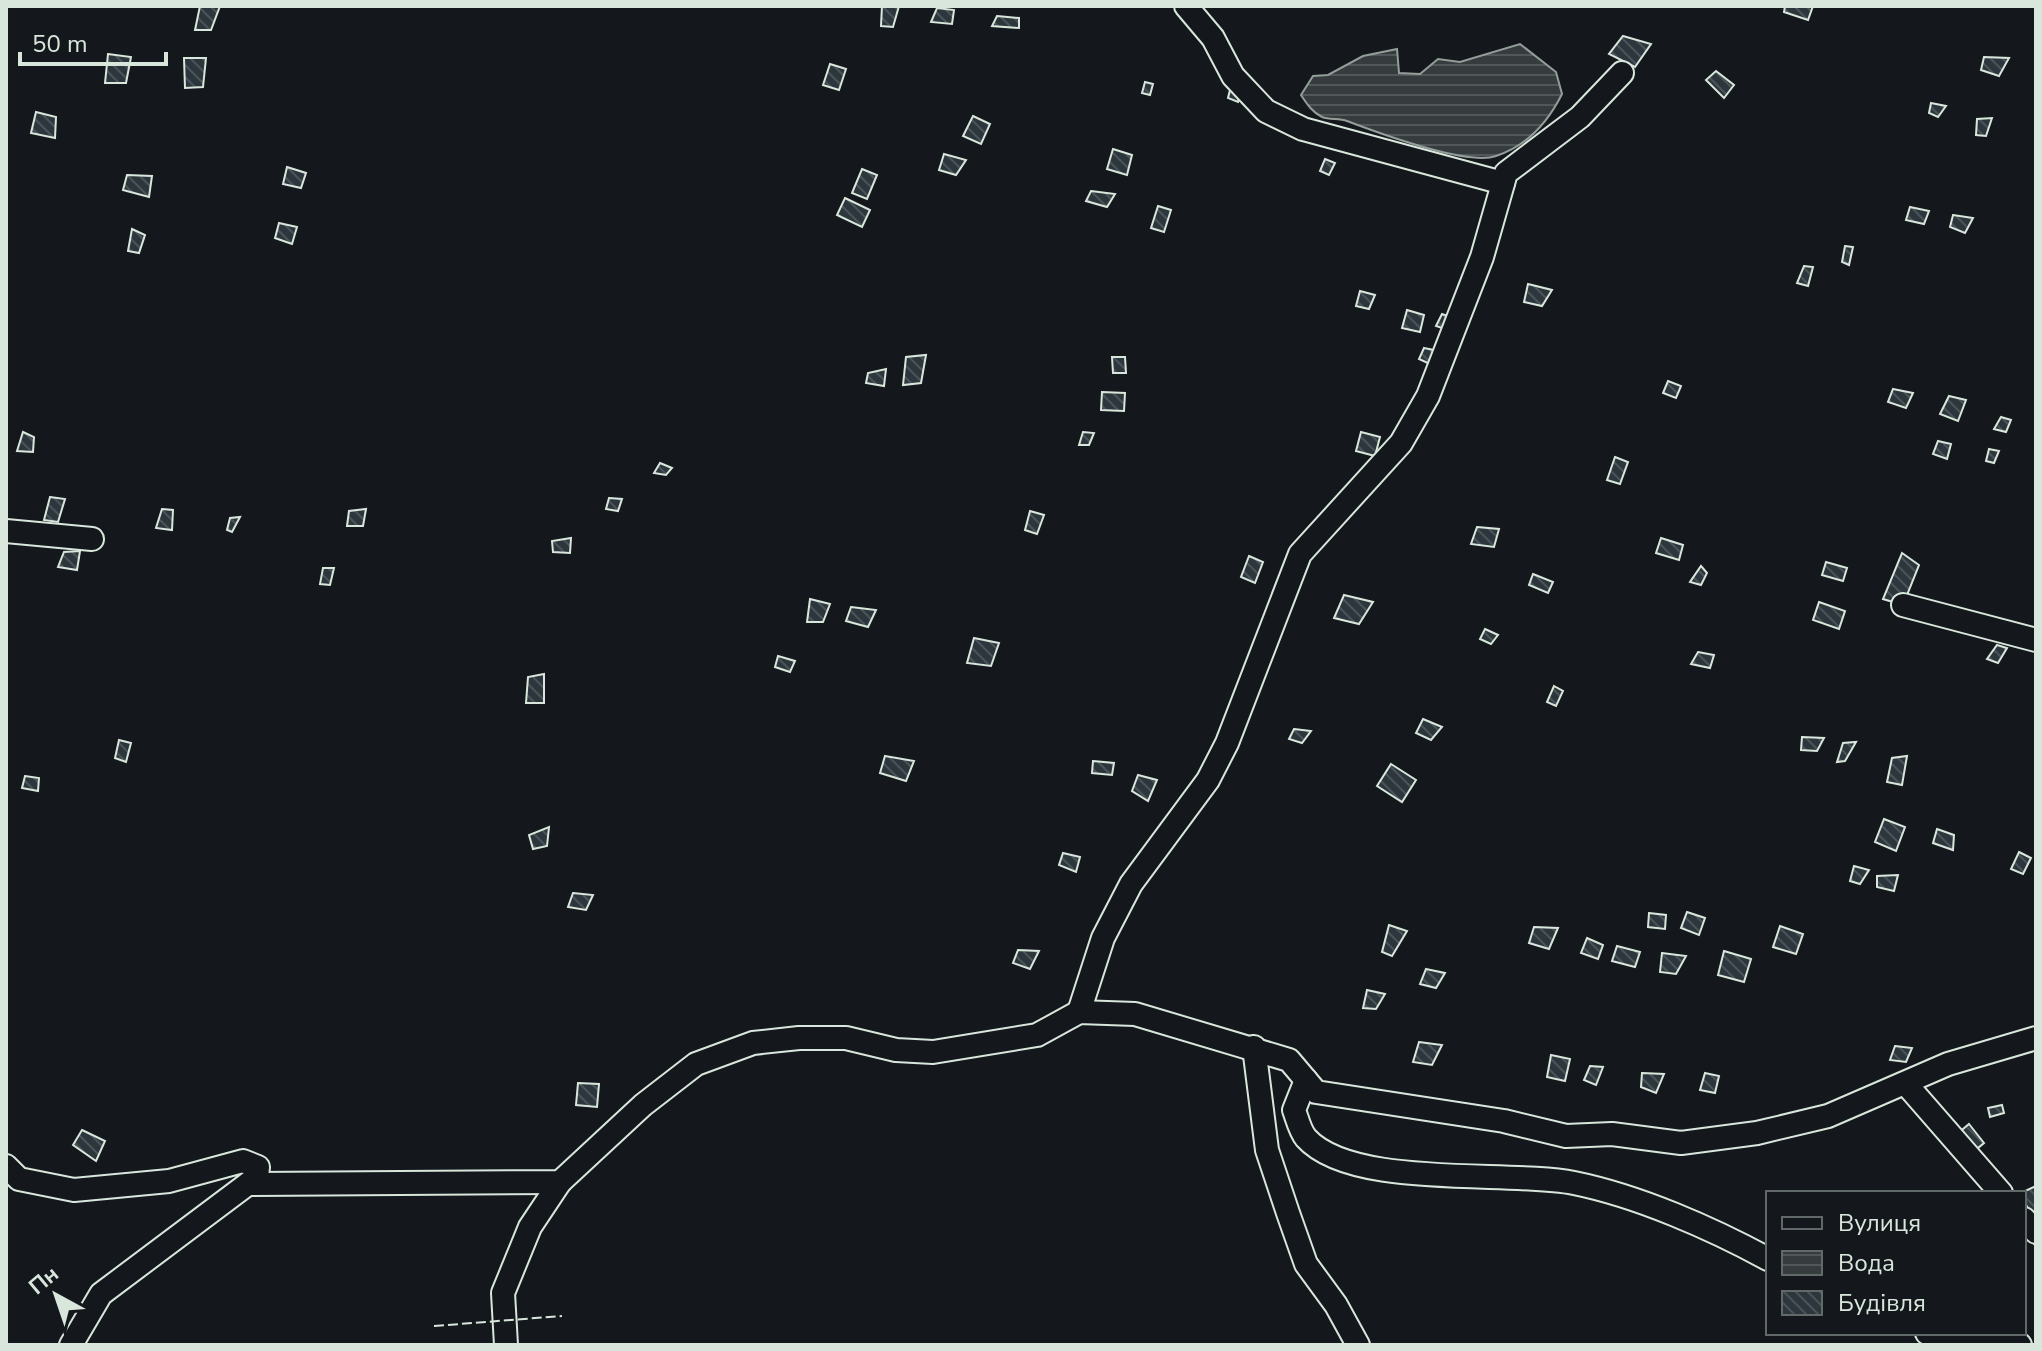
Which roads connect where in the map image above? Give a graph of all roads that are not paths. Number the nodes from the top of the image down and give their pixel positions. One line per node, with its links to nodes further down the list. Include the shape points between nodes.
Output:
1 (1186, 6): 3 (street, via 1213,38 1233,76 1266,111 1303,129)
2 (1622, 73): 3 (street, via 1580,117 1506,173)
3 (1503, 183): 8 (street, via 1482,257 1428,396 1401,443 1300,554 1227,743 1199,793 1131,884 1103,938)
4 (6, 531): 5 (street)
5 (92, 539)
6 (1903, 605): 7 (street)
7 (2036, 640)
8 (1079, 1012): 10 (street, via 1135,1014); 15 (street, via 1037,1035 933,1052 846,1038 753,1043 696,1064)
9 (2036, 1038): 12 (street, via 1948,1064)
10 (1254, 1047): 11 (street, via 1289,1060); 21 (street, via 1267,1150 1288,1213 1306,1264)
11 (1306, 1080): 12 (street, via 1316,1092 1504,1121 1566,1136 1612,1134 1681,1143 1828,1116); 17 (street, via 1294,1110 1305,1137 1335,1158 1392,1170 1574,1183 1723,1235)
12 (1906, 1084): 16 (street)
13 (6, 1166): 14 (street, via 19,1179 74,1190 169,1181 243,1161 256,1164 259,1173)
14 (252, 1181): 15 (street); 19 (street, via 101,1294)
15 (560, 1182): 20 (street, via 530,1227 503,1293)
16 (1999, 1191)
17 (1766, 1258)
18 (1938, 1335): 22 (street)
19 (71, 1345)
20 (506, 1345)
21 (1358, 1345)
22 (2020, 1345)

